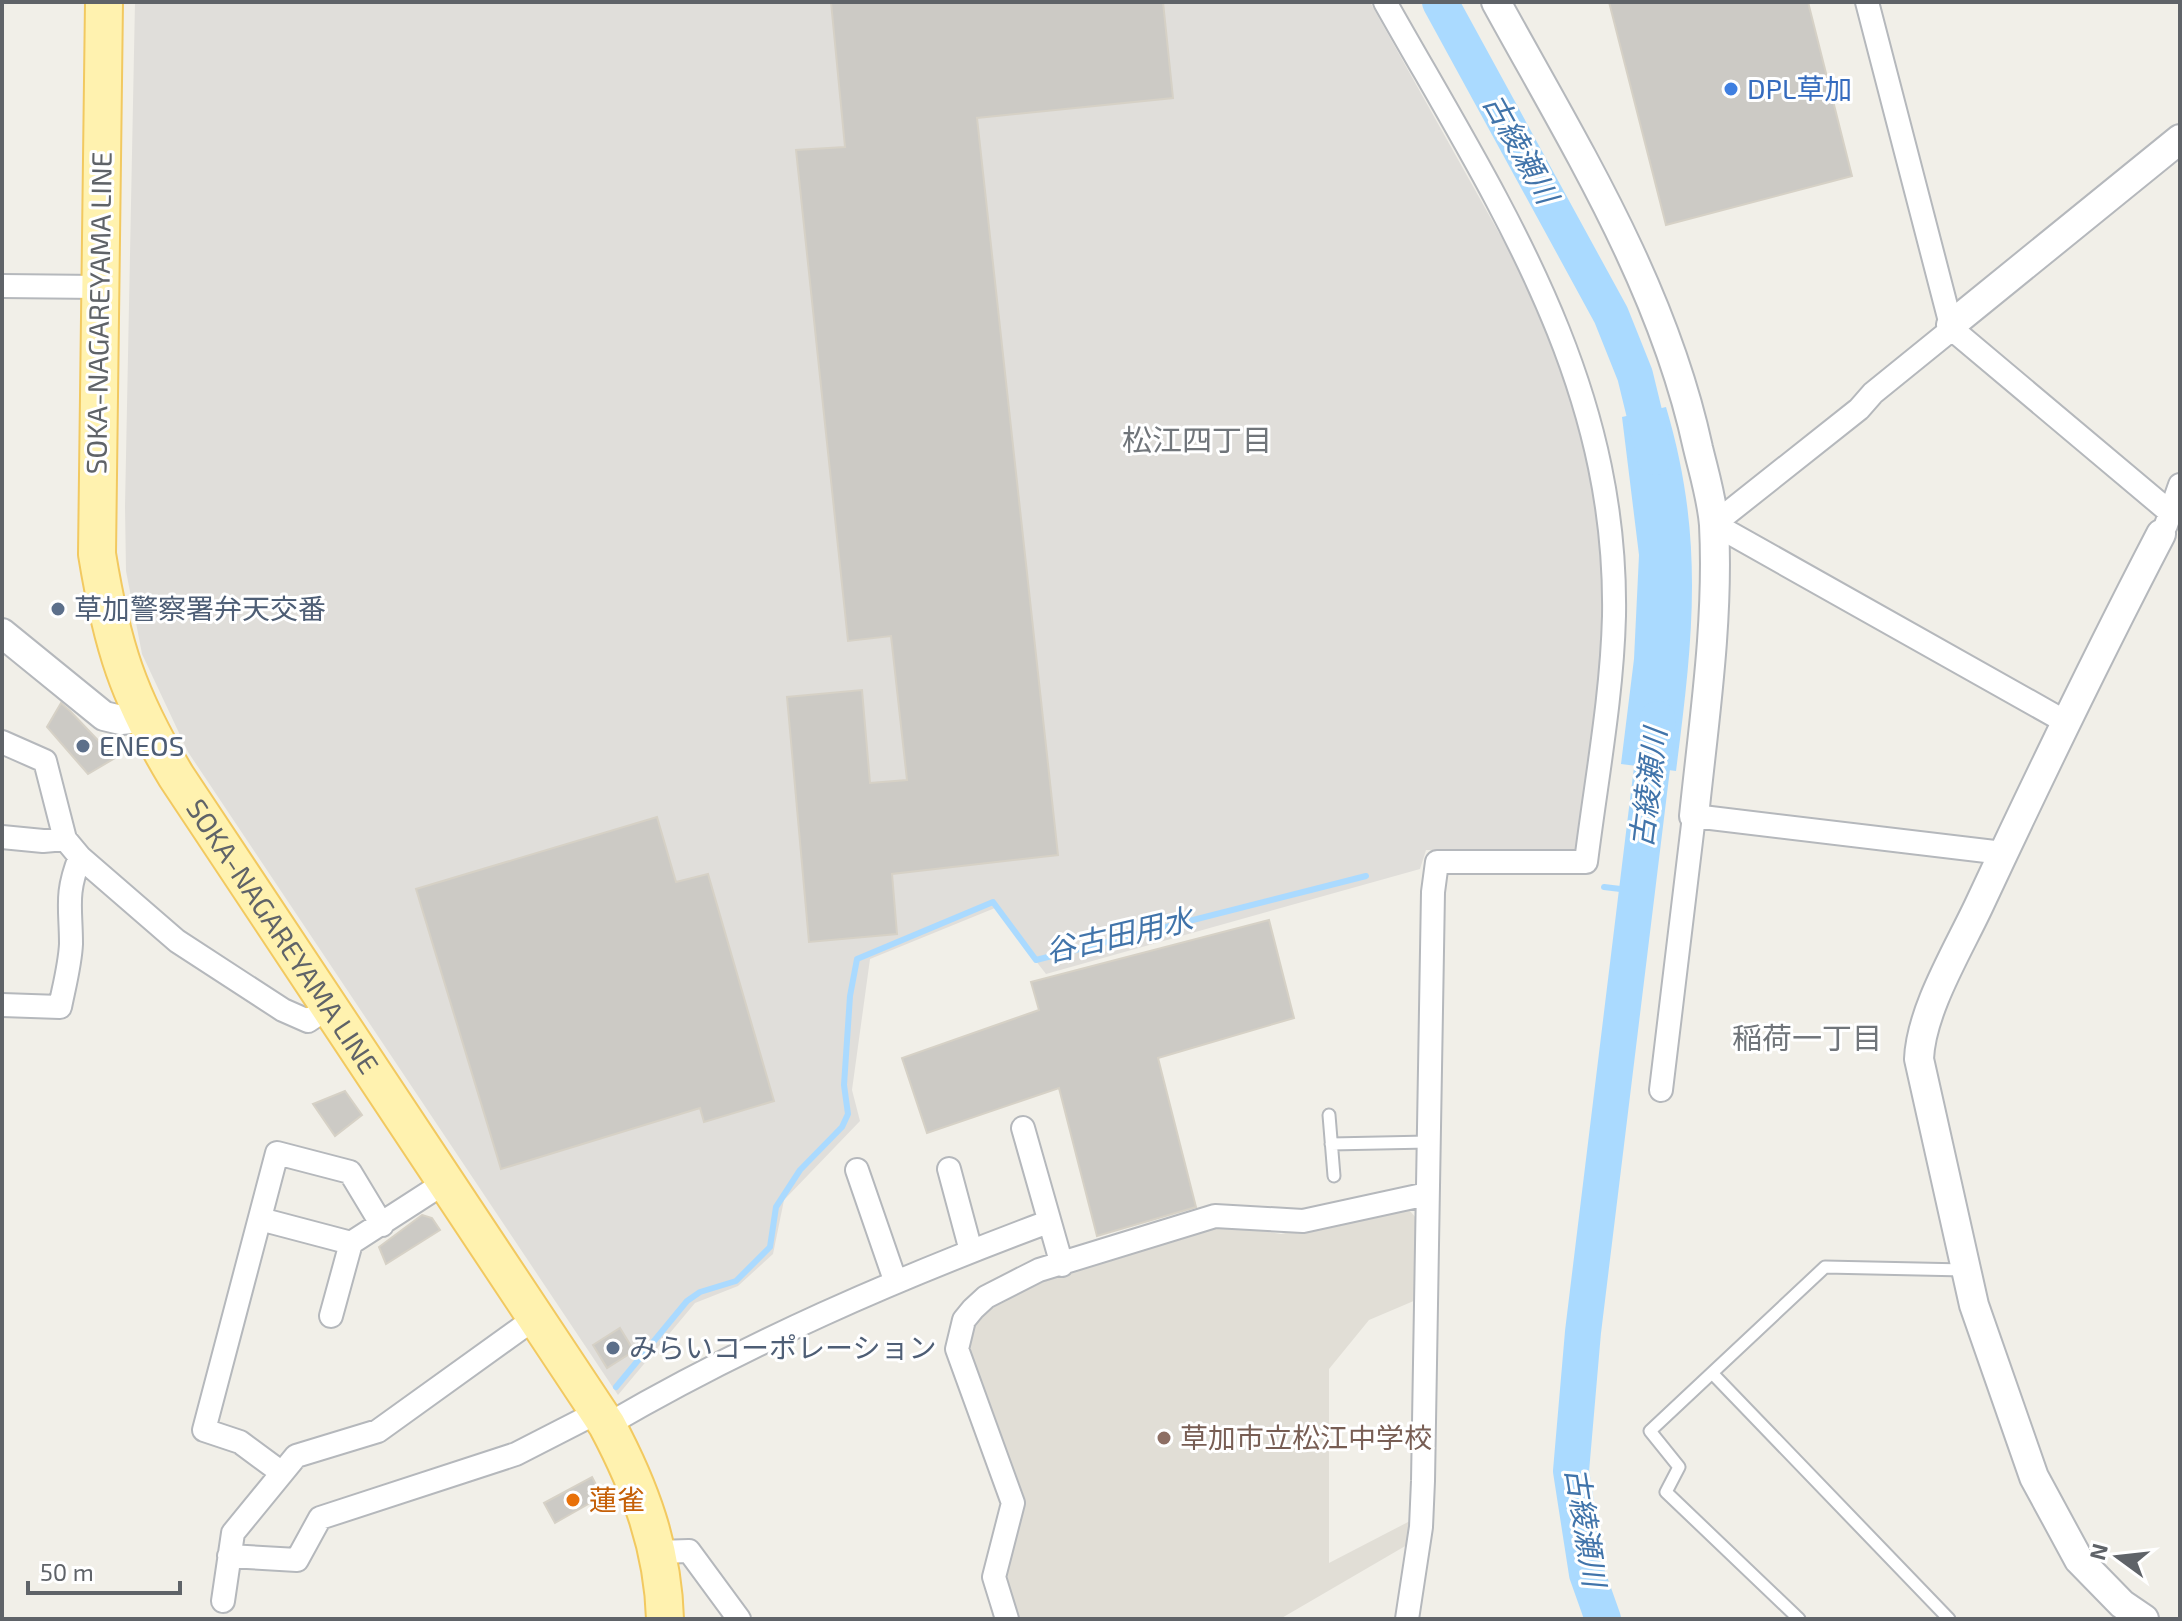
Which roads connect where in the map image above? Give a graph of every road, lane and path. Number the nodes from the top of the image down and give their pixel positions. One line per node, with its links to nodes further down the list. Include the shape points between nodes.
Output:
1 (104, 2): 7 (main road, SOKA-NAGAREYAMA LINE)
2 (1385, 2): 26 (street, via 1562,332 1595,436 1612,560 1612,652 1586,862 1437,862)
3 (1496, 2): 10 (street, via 1629,247 1654,304 1688,403)
4 (1867, 2): 8 (street)
5 (2180, 139): 8 (street)
6 (2, 286): 7 (street)
7 (99, 287): 13 (main road, SOKA-NAGAREYAMA LINE, via 97,554 107,619)
8 (1952, 327): 10 (street); 11 (street)
9 (2180, 485): 11 (street)
10 (1714, 524): 14 (street); 16 (street, via 1710,647)
11 (2167, 524): 14 (street)
12 (2, 633): 13 (street, via 104,716)
13 (141, 718): 22 (main road, SOKA-NAGAREYAMA LINE)
14 (2064, 721): 19 (street)
15 (2, 742): 18 (street, via 45,761)
16 (1694, 816): 19 (street); 23 (street)
17 (2, 837): 18 (street)
18 (65, 839): 20 (street)
19 (2003, 853): 39 (street, via 1919,1045)
20 (80, 857): 21 (street, via 71,878 71,945 60,1007); 22 (street, via 177,941 283,1010 308,1021)
21 (2, 1005)
22 (329, 1007): 31 (main road, SOKA-NAGAREYAMA LINE)
23 (1661, 1090)
24 (1329, 1115): 27 (lane)
25 (1023, 1128): 34 (street)
26 (1428, 1142): 27 (lane); 32 (street)
27 (1331, 1144): 30 (lane)
28 (949, 1169): 37 (street)
29 (857, 1170): 40 (street)
30 (1334, 1176)
31 (444, 1183): 35 (street); 42 (main road, SOKA-NAGAREYAMA LINE)
32 (1427, 1194): 38 (street, via 1303,1221 1215,1216); 52 (street, via 1422,1511)
33 (260, 1219): 35 (street, via 277,1153 350,1172); 36 (street); 45 (street, via 204,1430 240,1442)
34 (1048, 1222): 37 (street); 38 (street)
35 (382, 1225): 36 (street)
36 (351, 1243): 41 (street)
37 (971, 1251): 40 (street)
38 (1062, 1265): 51 (street, via 1018,1278 986,1297 958,1334 957,1349 1013,1503 994,1577)
39 (1966, 1270): 43 (lane, via 1825,1267); 55 (street, via 2034,1477 2079,1560)
40 (895, 1280): 44 (street)
41 (331, 1316)
42 (535, 1318): 44 (main road, SOKA-NAGAREYAMA LINE); 45 (street, via 378,1431 296,1456)
43 (1712, 1373): 53 (lane, via 1650,1431 1679,1467 1666,1492); 54 (lane)
44 (603, 1419): 46 (main road, SOKA-NAGAREYAMA LINE, via 643,1498); 47 (street, via 516,1454 320,1518 297,1560)
45 (282, 1473): 47 (street, via 233,1533)
46 (658, 1552): 49 (main road, SOKA-NAGAREYAMA LINE); 50 (street, via 689,1551)
47 (229, 1556): 48 (street)
48 (223, 1601)
49 (665, 1619)
50 (739, 1619)
51 (1007, 1619)
52 (1407, 1619)
53 (1799, 1619)
54 (1949, 1619)
55 (2144, 1619)

